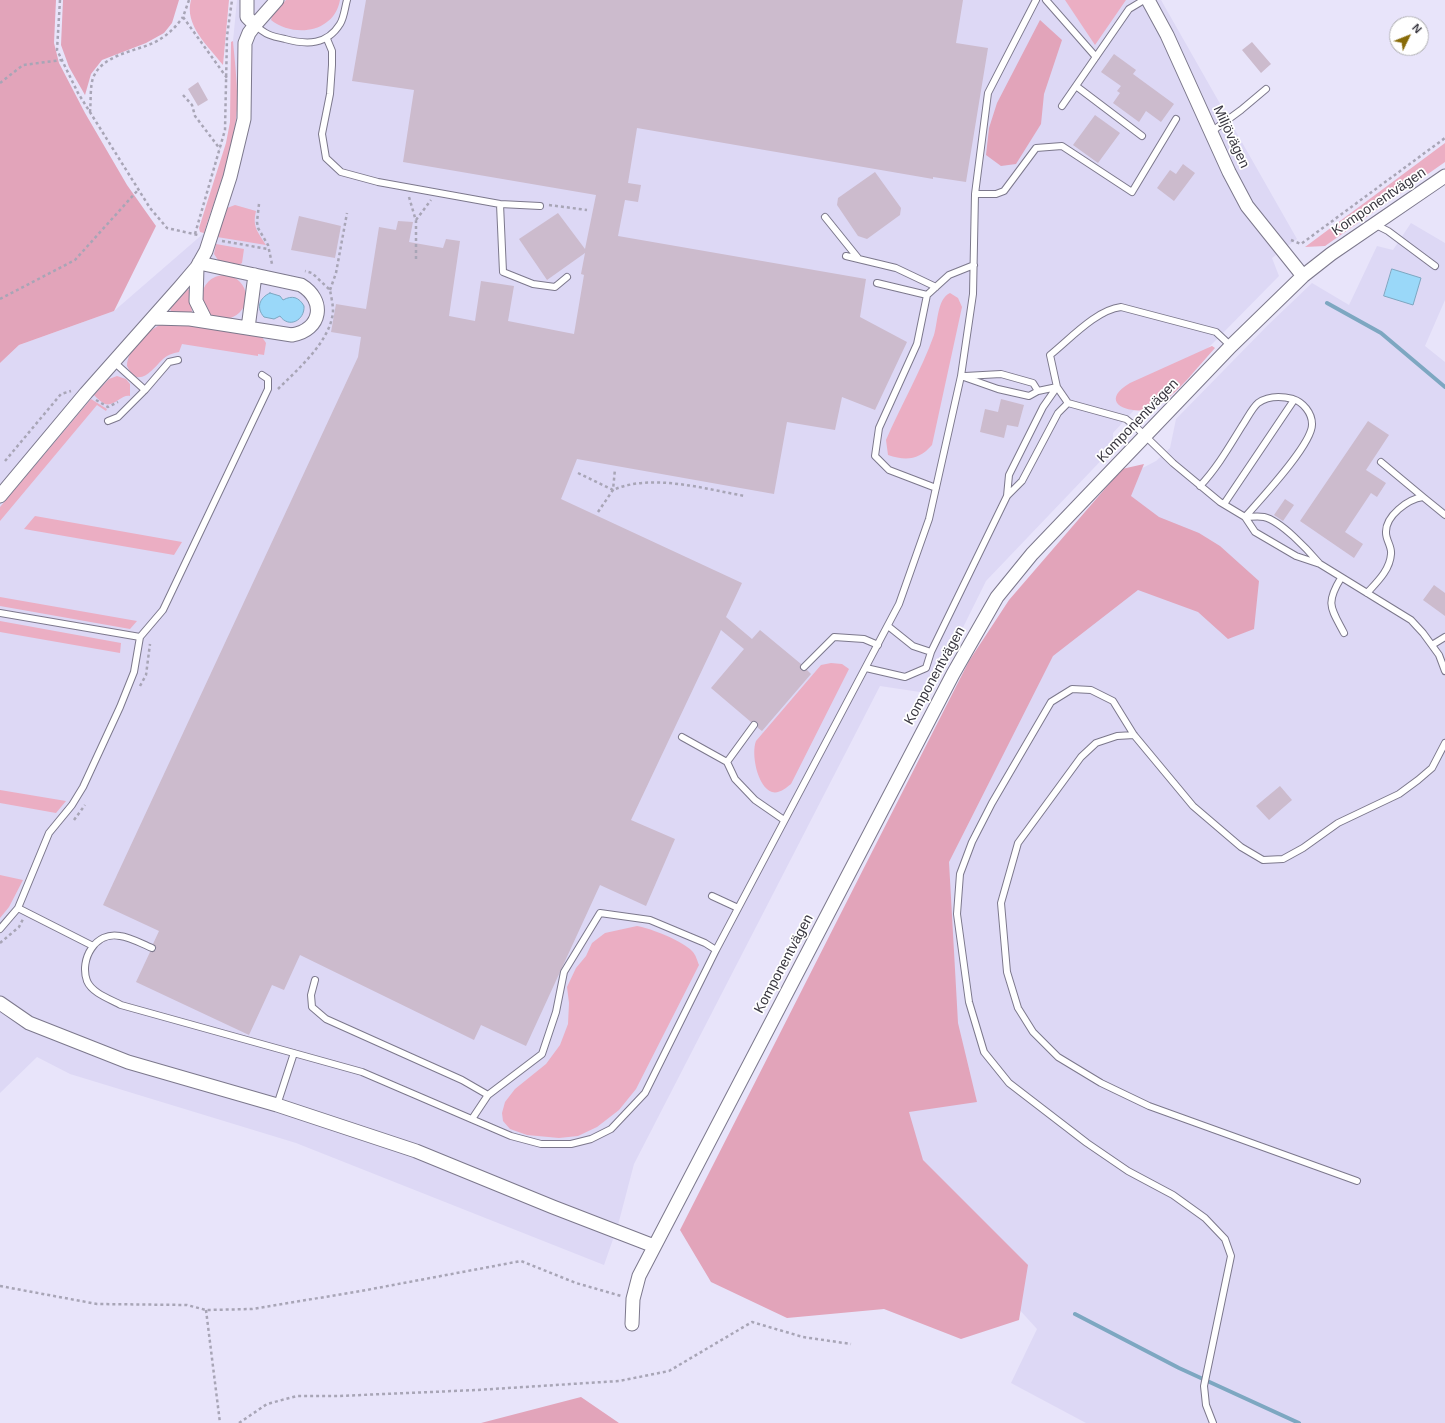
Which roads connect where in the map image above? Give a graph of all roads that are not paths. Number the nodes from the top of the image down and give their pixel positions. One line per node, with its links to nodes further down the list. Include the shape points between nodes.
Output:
1 (247, 0): 8 (street, via 247,17)
2 (277, 0): 8 (street)
3 (347, 0): 9 (lane, via 341,24)
4 (1036, 0): 18 (lane, via 988,93)
5 (1046, 0): 10 (lane)
6 (1144, 0): 10 (lane, via 1130,9)
7 (1148, 0): 15 (street, Miljövägen, via 1167,35)
8 (255, 25): 9 (lane, via 265,34 300,43); 25 (street, via 245,43 244,119 239,144 206,251)
9 (327, 39): 19 (lane, via 332,51 332,65 330,94 322,134 326,158 341,172 378,182)
10 (1096, 57): 11 (lane)
11 (1076, 86): 13 (lane); 16 (lane)
12 (1266, 89): 15 (lane)
13 (1062, 106)
14 (1176, 119): 18 (lane, via 1132,192 1062,146 1036,148 1004,191 996,194)
15 (1211, 132): 29 (street, Miljövägen, via 1247,206)
16 (1142, 136)
17 (1445, 176): 22 (street, Komponentvägen)
18 (975, 194): 26 (lane)
19 (500, 204): 20 (lane); 30 (lane, via 503,272 533,284 555,287)
20 (540, 206)
21 (825, 216): 24 (lane)
22 (1374, 224): 27 (lane); 29 (street, Komponentvägen)
23 (846, 256): 24 (lane)
24 (858, 258): 32 (lane, via 896,268)
25 (198, 265): 28 (street); 34 (street); 35 (street, via 196,301)
26 (974, 265): 32 (lane, via 949,275); 41 (lane, via 973,294)
27 (1435, 266)
28 (255, 275): 36 (street); 36 (street, via 301,285 309,290 318,307 316,319 310,328 301,334 292,335)
29 (1303, 276): 37 (street, Komponentvägen)
30 (567, 277)
31 (877, 284): 33 (lane)
32 (936, 287): 33 (lane)
33 (927, 296): 51 (lane, via 917,344 878,428 875,456 889,470)
34 (153, 318): 35 (street, via 172,317); 39 (street)
35 (206, 321): 36 (street)
36 (248, 328)
37 (1231, 346): 42 (lane, via 1216,332 1121,307 1111,308 1050,355); 48 (street, Komponentvägen)
38 (178, 360): 43 (lane, via 169,362)
39 (115, 363): 43 (lane); 52 (street, via 86,393)
40 (262, 375): 64 (lane, via 268,379 268,389 163,610)
41 (961, 376): 44 (lane, via 998,389 1029,396); 44 (lane, via 1001,374 1033,383); 51 (lane)
42 (1057, 387): 44 (lane); 46 (lane); 53 (lane, via 1043,407 1009,475)
43 (145, 390): 47 (lane, via 118,417)
44 (1038, 390)
45 (1294, 400): 50 (lane, via 1270,397 1257,404 1215,469); 55 (lane); 57 (lane, via 1309,413 1312,425 1307,439 1274,486)
46 (1068, 403): 48 (lane, via 1126,420); 53 (lane, via 1058,413 1022,481)
47 (108, 421)
48 (1145, 436): 50 (lane, via 1156,449); 93 (street, Komponentvägen, via 1032,554 997,598 953,674)
49 (1381, 462): 54 (lane)
50 (1200, 486): 55 (lane)
51 (936, 488): 62 (lane, via 925,531 899,604)
52 (0, 496)
53 (1007, 496): 68 (lane)
54 (1423, 497): 56 (lane); 60 (lane, via 1404,505 1391,518 1386,532 1392,553 1386,570)
55 (1224, 504): 57 (lane)
56 (1445, 515)
57 (1245, 517): 58 (lane, via 1255,532 1272,543 1296,556); 58 (lane, via 1264,517 1282,528 1303,543)
58 (1320, 564): 59 (lane)
59 (1341, 578): 60 (lane); 63 (lane, via 1332,592 1330,601)
60 (1367, 593): 67 (lane, via 1411,620)
61 (0, 613): 64 (lane)
62 (888, 626): 66 (lane); 68 (lane, via 913,646)
63 (1344, 633)
64 (140, 637): 80 (lane, via 134,672 120,707 83,788 49,833)
65 (1445, 637): 67 (lane)
66 (878, 645): 70 (lane, via 864,639 834,637); 71 (lane)
67 (1432, 645): 69 (lane)
68 (931, 652): 71 (lane, via 926,668 905,677)
69 (1443, 659): 72 (lane)
70 (804, 667)
71 (866, 668): 78 (lane)
72 (1445, 670)
73 (754, 725): 77 (lane)
74 (1134, 735): 76 (lane, via 1193,806 1241,847 1264,860 1283,860 1338,823 1399,794 1432,768); 92 (lane, via 1117,736 1096,743 1081,757 1018,843 1001,903 1007,972 1018,1008 1033,1032 1058,1057 1101,1083 1156,1108); 95 (lane, via 1113,701 1091,690 1072,689 1051,702 972,842 960,874 957,914 969,1002 984,1052 1009,1083 1128,1171 1173,1195 1205,1218 1225,1239 1230,1256 1204,1386 1206,1405)
75 (682, 737): 77 (lane)
76 (1445, 743)
77 (728, 762): 78 (lane, via 735,779 755,800)
78 (784, 820): 81 (lane)
79 (712, 896): 81 (lane)
80 (18, 908): 82 (lane); 83 (lane)
81 (738, 908): 85 (lane)
82 (0, 928)
83 (93, 946): 84 (lane, via 102,938 120,935); 88 (lane, via 85,965 87,982 98,993 121,1005)
84 (152, 948)
85 (716, 950): 89 (lane, via 650,920 600,913 564,972 556,1012 542,1054); 91 (lane, via 645,1093 611,1129 592,1139 571,1144 541,1144 511,1136)
86 (315, 980): 89 (lane, via 311,995 312,1006 326,1019)
87 (0, 1003): 90 (street, via 29,1023 128,1062)
88 (294, 1053): 90 (lane); 91 (lane, via 362,1072)
89 (488, 1094): 91 (lane)
90 (278, 1105): 93 (street, via 416,1152 552,1208)
91 (472, 1119)
92 (1357, 1181)
93 (654, 1246): 94 (street, Komponentvägen, via 639,1276 633,1299)
94 (632, 1324)
95 (1213, 1423)

